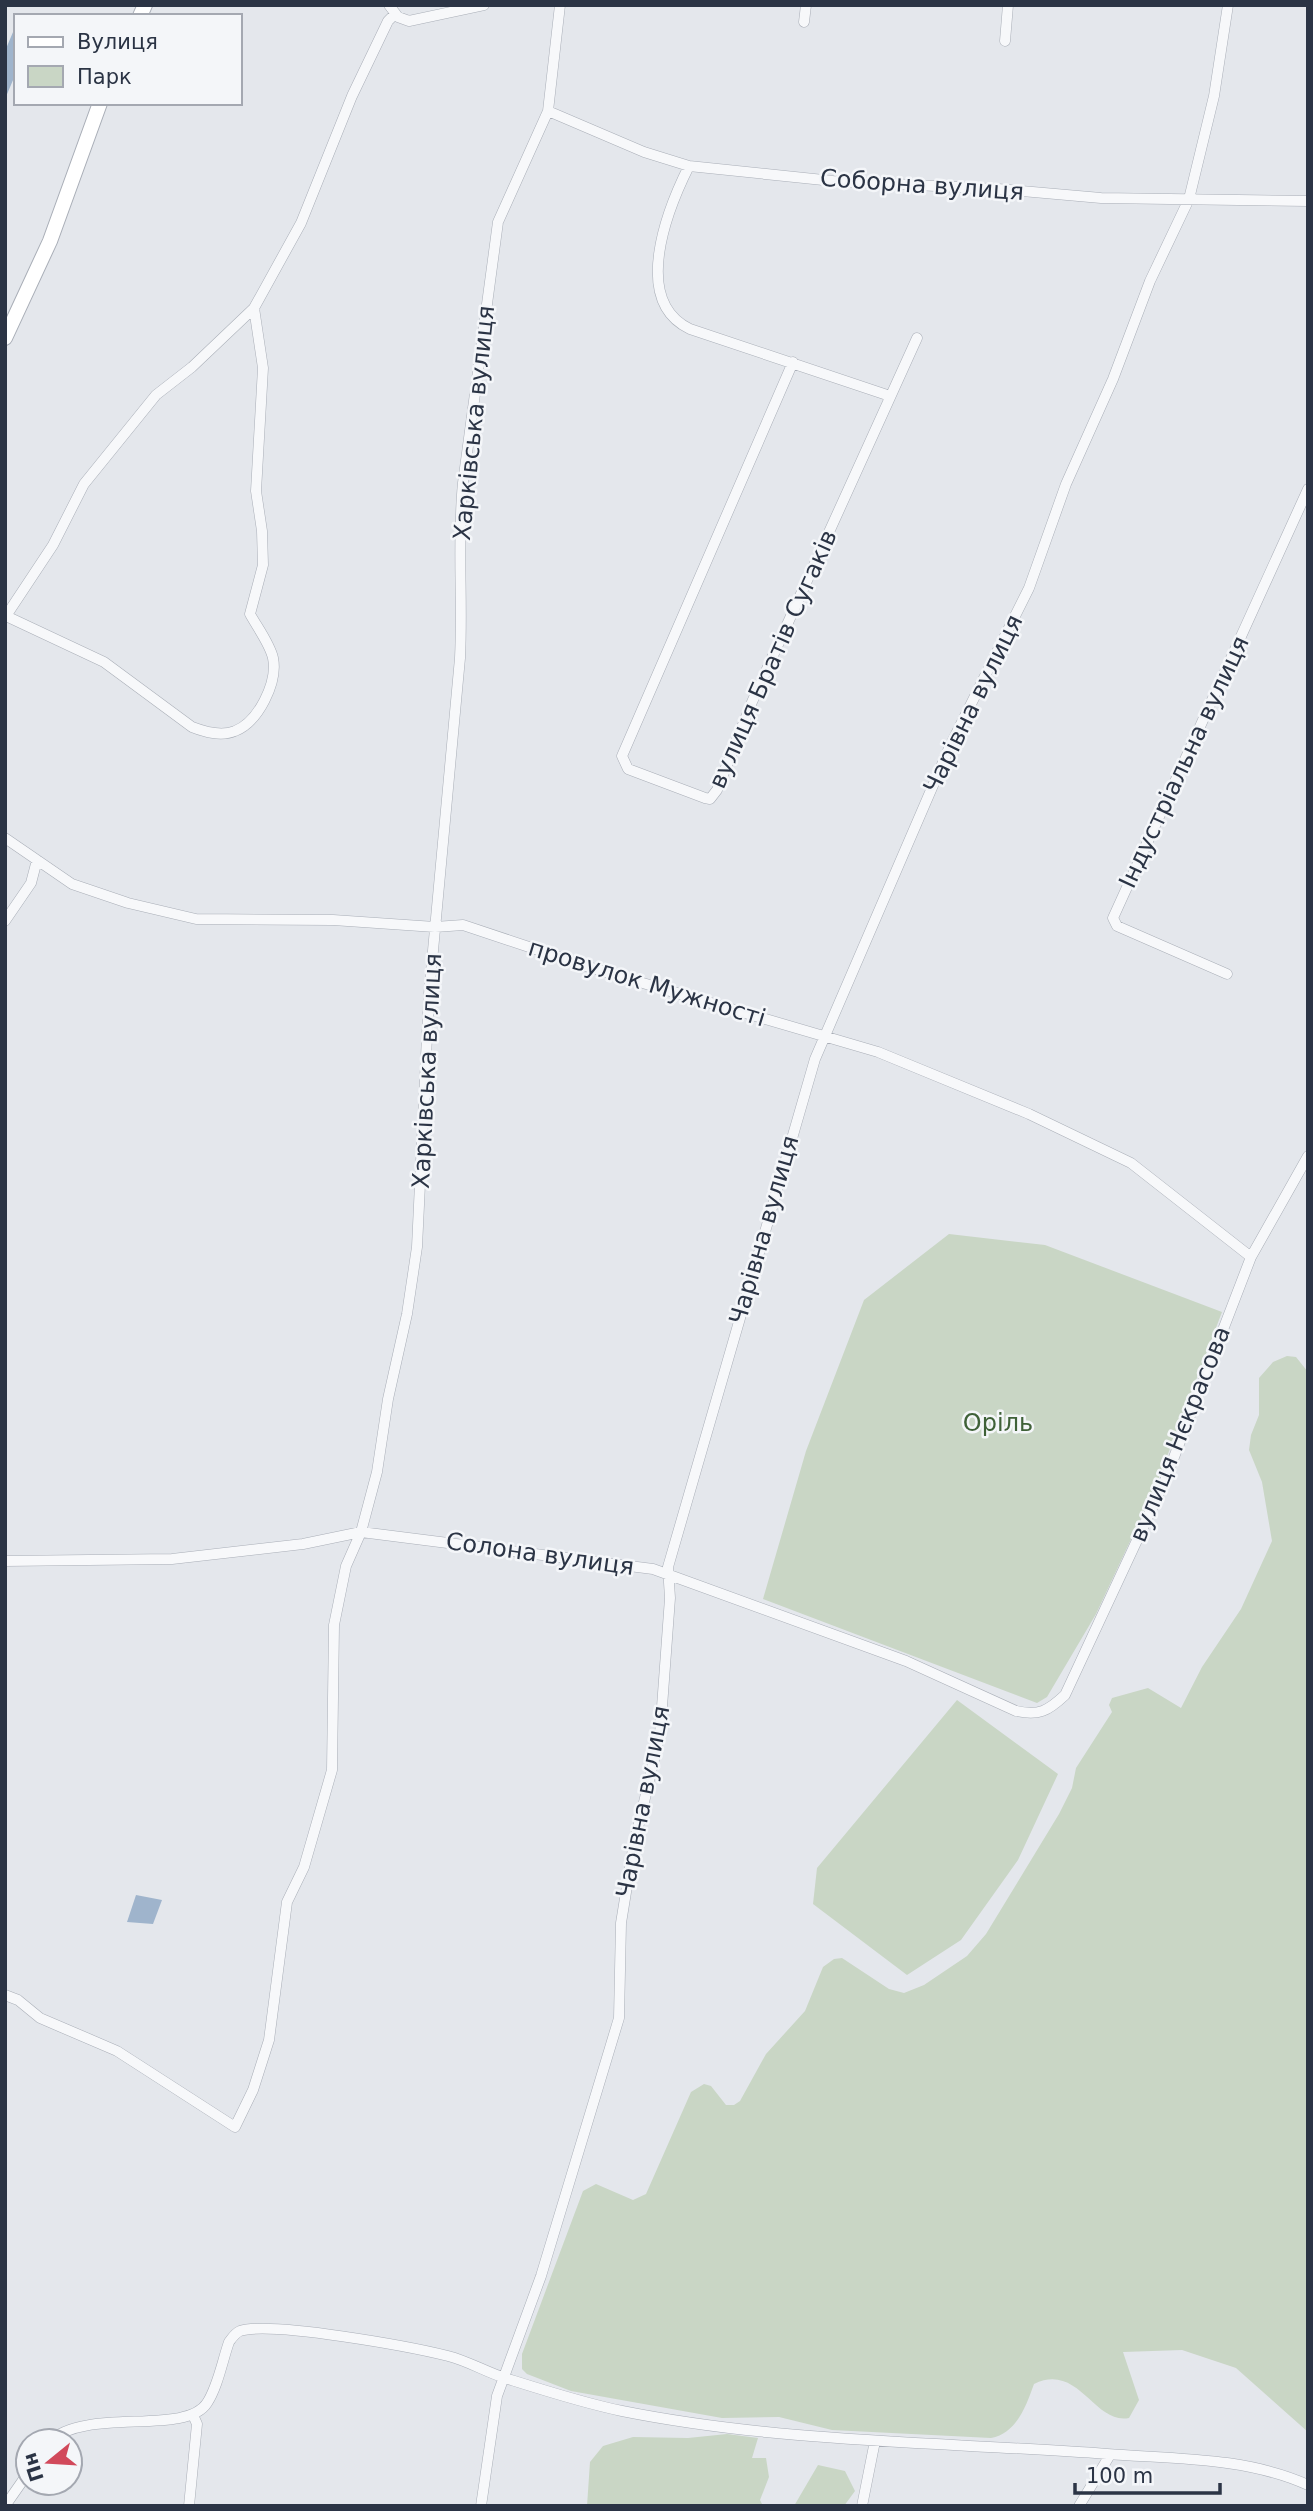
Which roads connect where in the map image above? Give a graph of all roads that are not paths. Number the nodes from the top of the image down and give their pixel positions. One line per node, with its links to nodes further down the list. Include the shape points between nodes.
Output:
1 (484, 5): 6 (street, via 409,21)
2 (560, 5): 10 (street, Харківська вулиця)
3 (806, 5): 7 (street)
4 (1008, 5): 8 (street)
5 (1228, 5): 12 (street, Чарівна вулиця, via 1214,96)
6 (392, 10): 14 (street, via 301,223)
7 (804, 22)
8 (1005, 41)
9 (99, 105): 15 (main road, via 50,241)
10 (548, 111): 11 (street, Соборна вулиця); 23 (street, Харківська вулиця, via 498,222 478,354 461,506 460,658)
11 (689, 166): 12 (street, Соборна вулиця, via 874,184); 17 (street, via 670,209 660,255 658,282 666,312 690,329)
12 (1189, 199): 13 (street, Соборна вулиця); 25 (street, Чарівна вулиця, via 1066,484 1029,588 950,746)
13 (1308, 201)
14 (254, 308): 14 (street, via 156,395 84,484 53,545 6,615 104,662 192,727 208,733 234,732 250,721 271,682 273,658 250,614 263,565 256,491 263,368)
15 (5, 338)
16 (917, 338): 18 (street)
17 (793, 362): 18 (street); 18 (street, вулиця Братів Сугаків, via 622,755 628,769 705,798 718,790 752,702)
18 (890, 396)
19 (1308, 489): 24 (street, Індустріальна вулиця, via 1114,918 1117,926)
20 (5, 838): 21 (street, провулок Мужності)
21 (37, 860): 22 (street, via 31,883); 23 (street, провулок Мужності, via 72,884 195,919 333,920)
22 (5, 921)
23 (435, 928): 25 (street, провулок Мужності, via 463,925); 28 (street, Харківська вулиця, via 417,1247 377,1472)
24 (1227, 974)
25 (824, 1038): 27 (street, провулок Мужності, via 878,1052 1029,1114 1131,1163); 30 (street, Чарівна вулиця, via 799,1106)
26 (1308, 1156): 27 (street, вулиця Нєкрасова)
27 (1251, 1257): 31 (street, вулиця Нєкрасова, via 1166,1478 1065,1695)
28 (361, 1532): 29 (street, Солона вулиця, via 303,1544 172,1559); 30 (street, Солона вулиця, via 519,1550); 32 (street, Харківська вулиця, via 346,1566 334,1625 332,1770 304,1867 288,1902 269,2039 235,2127 117,2051 40,2018)
29 (5, 1561)
30 (668, 1575): 31 (street, Солона вулиця, via 906,1661 1016,1711 1034,1715); 33 (street, Чарівна вулиця, via 660,1734 621,1923 619,2018 541,2276)
31 (1049, 1711)
32 (5, 1995)
33 (504, 2378): 34 (street, via 451,2357 387,2344 241,2330 229,2342 206,2405); 36 (street, via 619,2410 698,2425); 41 (street, Чарівна вулиця)
34 (193, 2415): 35 (street); 42 (street, via 197,2424)
35 (82, 2427)
36 (875, 2441): 37 (street); 43 (street)
37 (1110, 2455): 38 (street, via 1277,2471); 44 (street)
38 (1308, 2485)
39 (10, 2490): 40 (street)
40 (5, 2505)
41 (480, 2505)
42 (189, 2506)
43 (862, 2506)
44 (1079, 2506)

